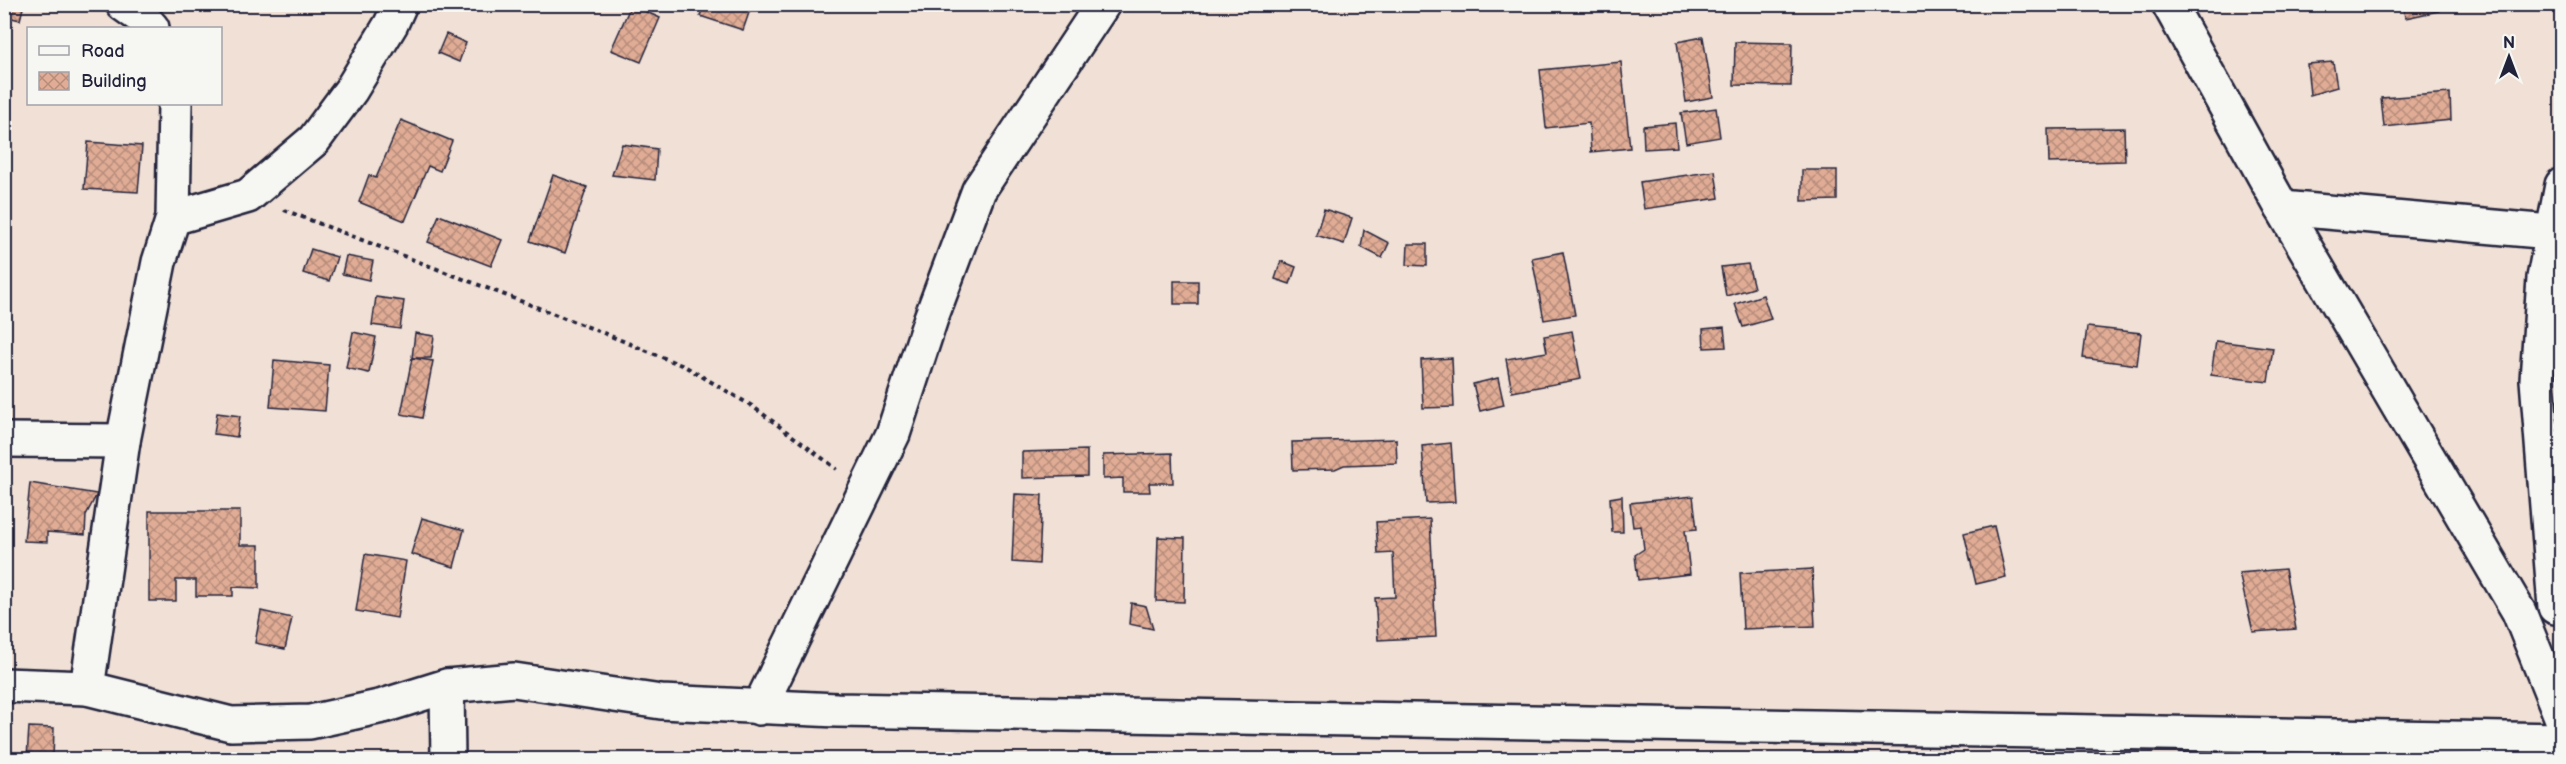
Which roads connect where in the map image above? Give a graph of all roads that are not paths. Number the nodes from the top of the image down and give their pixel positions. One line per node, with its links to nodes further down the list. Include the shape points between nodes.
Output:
1 (123, 4): 5 (street)
2 (399, 4): 9 (street, via 351,90 314,140 248,196)
3 (1103, 4): 18 (street, via 979,190 893,434)
4 (2169, 4): 8 (street)
5 (151, 27)
6 (175, 105): 9 (street)
7 (2562, 186): 10 (street)
8 (2282, 208): 10 (street); 14 (street)
9 (173, 218): 12 (street, via 159,262)
10 (2557, 233): 13 (street, via 2544,278 2537,380)
11 (4, 440): 12 (street)
12 (123, 441): 17 (street)
13 (2558, 607): 14 (street)
14 (2519, 612): 19 (street)
15 (4, 685): 17 (street)
16 (447, 686): 17 (street, via 383,706 310,722 231,724); 18 (street, via 514,680 661,702); 21 (street)
17 (87, 688)
18 (759, 708): 20 (street)
19 (2562, 719)
20 (2562, 740)
21 (448, 759)

